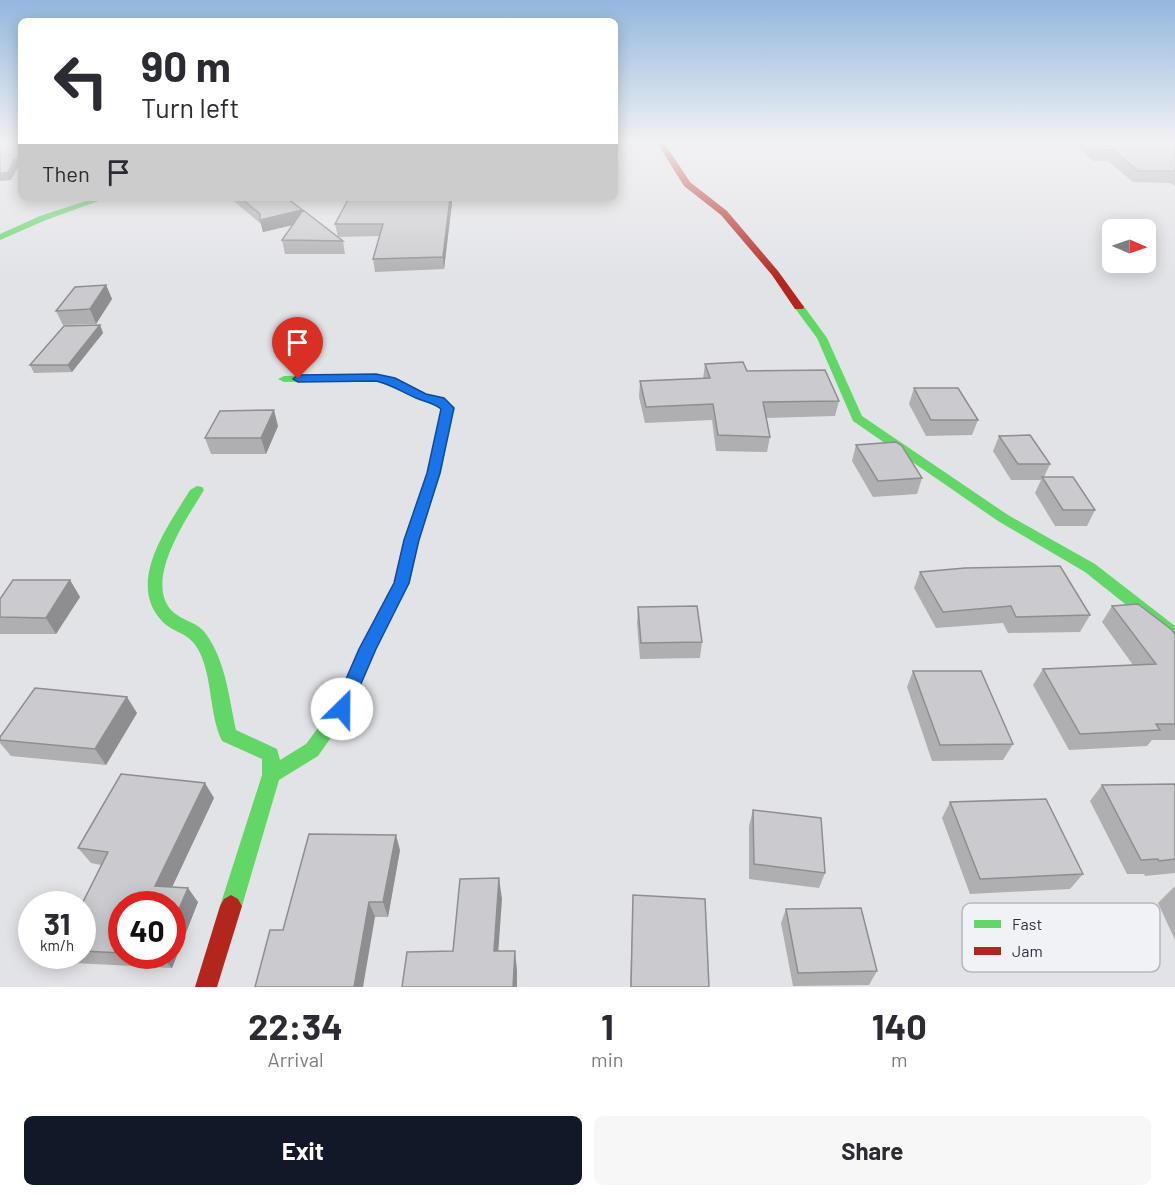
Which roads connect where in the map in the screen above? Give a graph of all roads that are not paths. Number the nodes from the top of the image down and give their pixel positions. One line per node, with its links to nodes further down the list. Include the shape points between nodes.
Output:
1 (691, 187): 6 (street, via 724,213 775,273 822,338 857,418 1003,518 1090,568)
2 (94, 201): 3 (street)
3 (0, 237)
4 (285, 380): 7 (street, via 376,377 448,408 402,583 367,649 342,709 312,750)
5 (196, 490): 7 (street, via 169,538 157,569 153,595 164,614 199,636 208,655 228,735 272,755)
6 (1175, 635)
7 (271, 776): 8 (street)
8 (206, 987)

